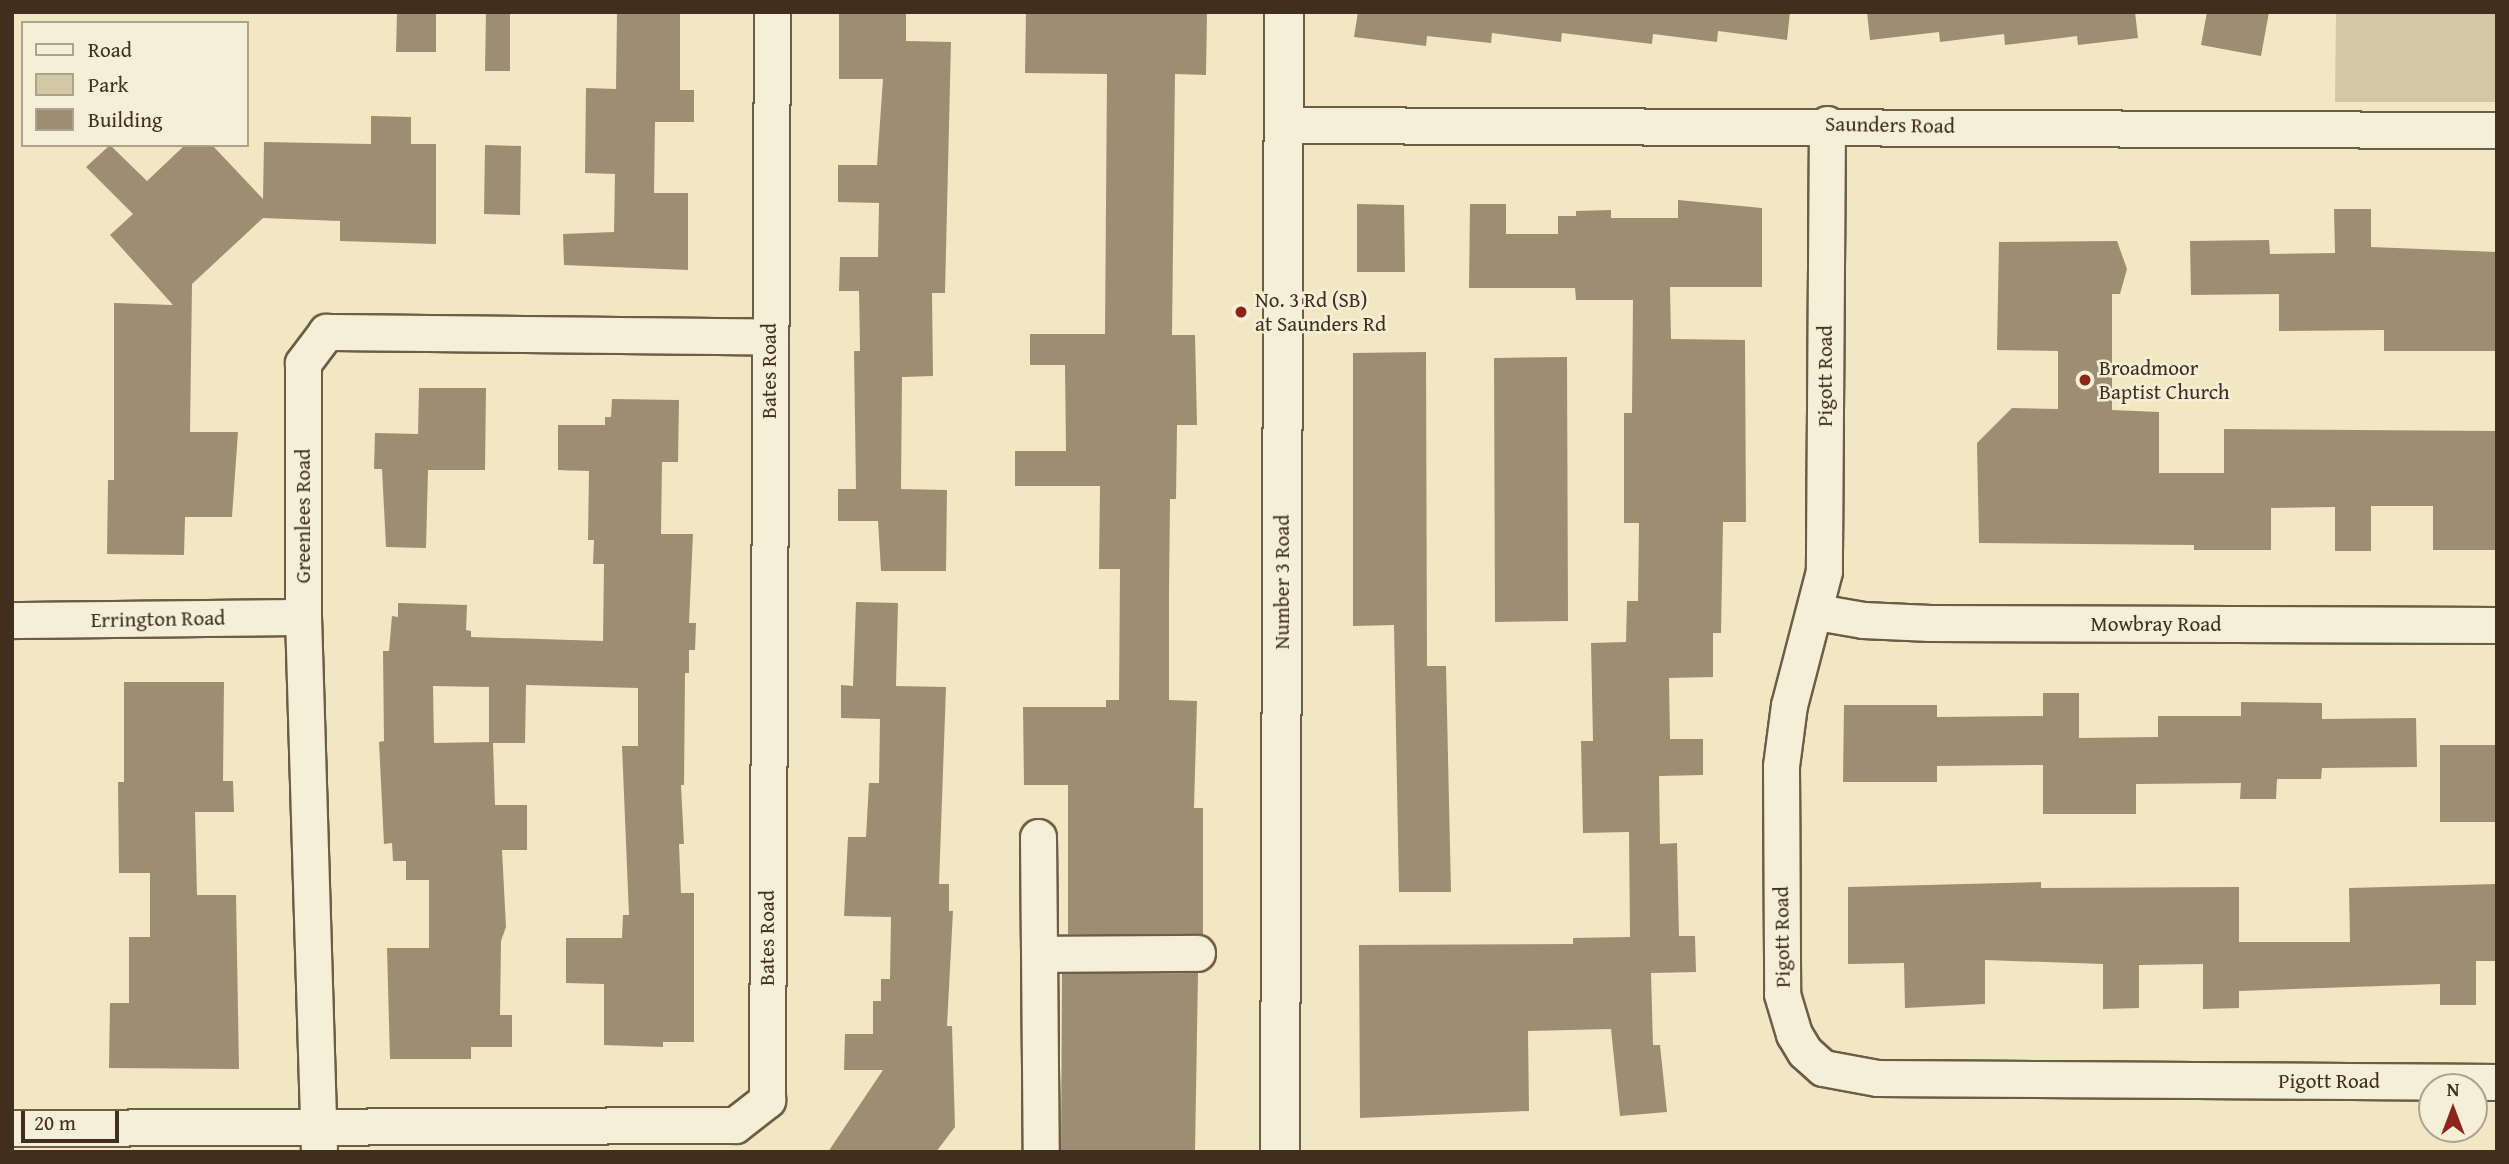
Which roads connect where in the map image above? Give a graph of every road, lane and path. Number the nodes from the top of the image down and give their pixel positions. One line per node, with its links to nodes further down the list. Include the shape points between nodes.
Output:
1 (772, 12): 6 (street, Bates Road)
2 (1284, 12): 4 (main road, Number 3 Road)
3 (1826, 124): 4 (street, Saunders Road); 5 (street, Saunders Road); 7 (street, Pigott Road, via 1824,571)
4 (1284, 125): 18 (main road, Number 3 Road)
5 (2497, 130)
6 (770, 337): 8 (street, Greenlees Road, via 326,332 303,363); 16 (street, Bates Road, via 767,1100 735,1125)
7 (1817, 612): 10 (street, Mowbray Road, via 1863,620 1930,623); 14 (street, Pigott Road, via 1783,735 1781,971 1794,1034 1823,1068 1877,1078)
8 (303, 617): 9 (street, Errington Road); 16 (street, Greenlees Road)
9 (12, 620)
10 (2497, 625)
11 (1038, 837): 13 (street)
12 (1197, 953): 13 (street)
13 (1040, 954): 17 (street)
14 (2497, 1082)
15 (12, 1128): 16 (street, Bates Road)
16 (318, 1141)
17 (1041, 1152)
18 (1280, 1152)

